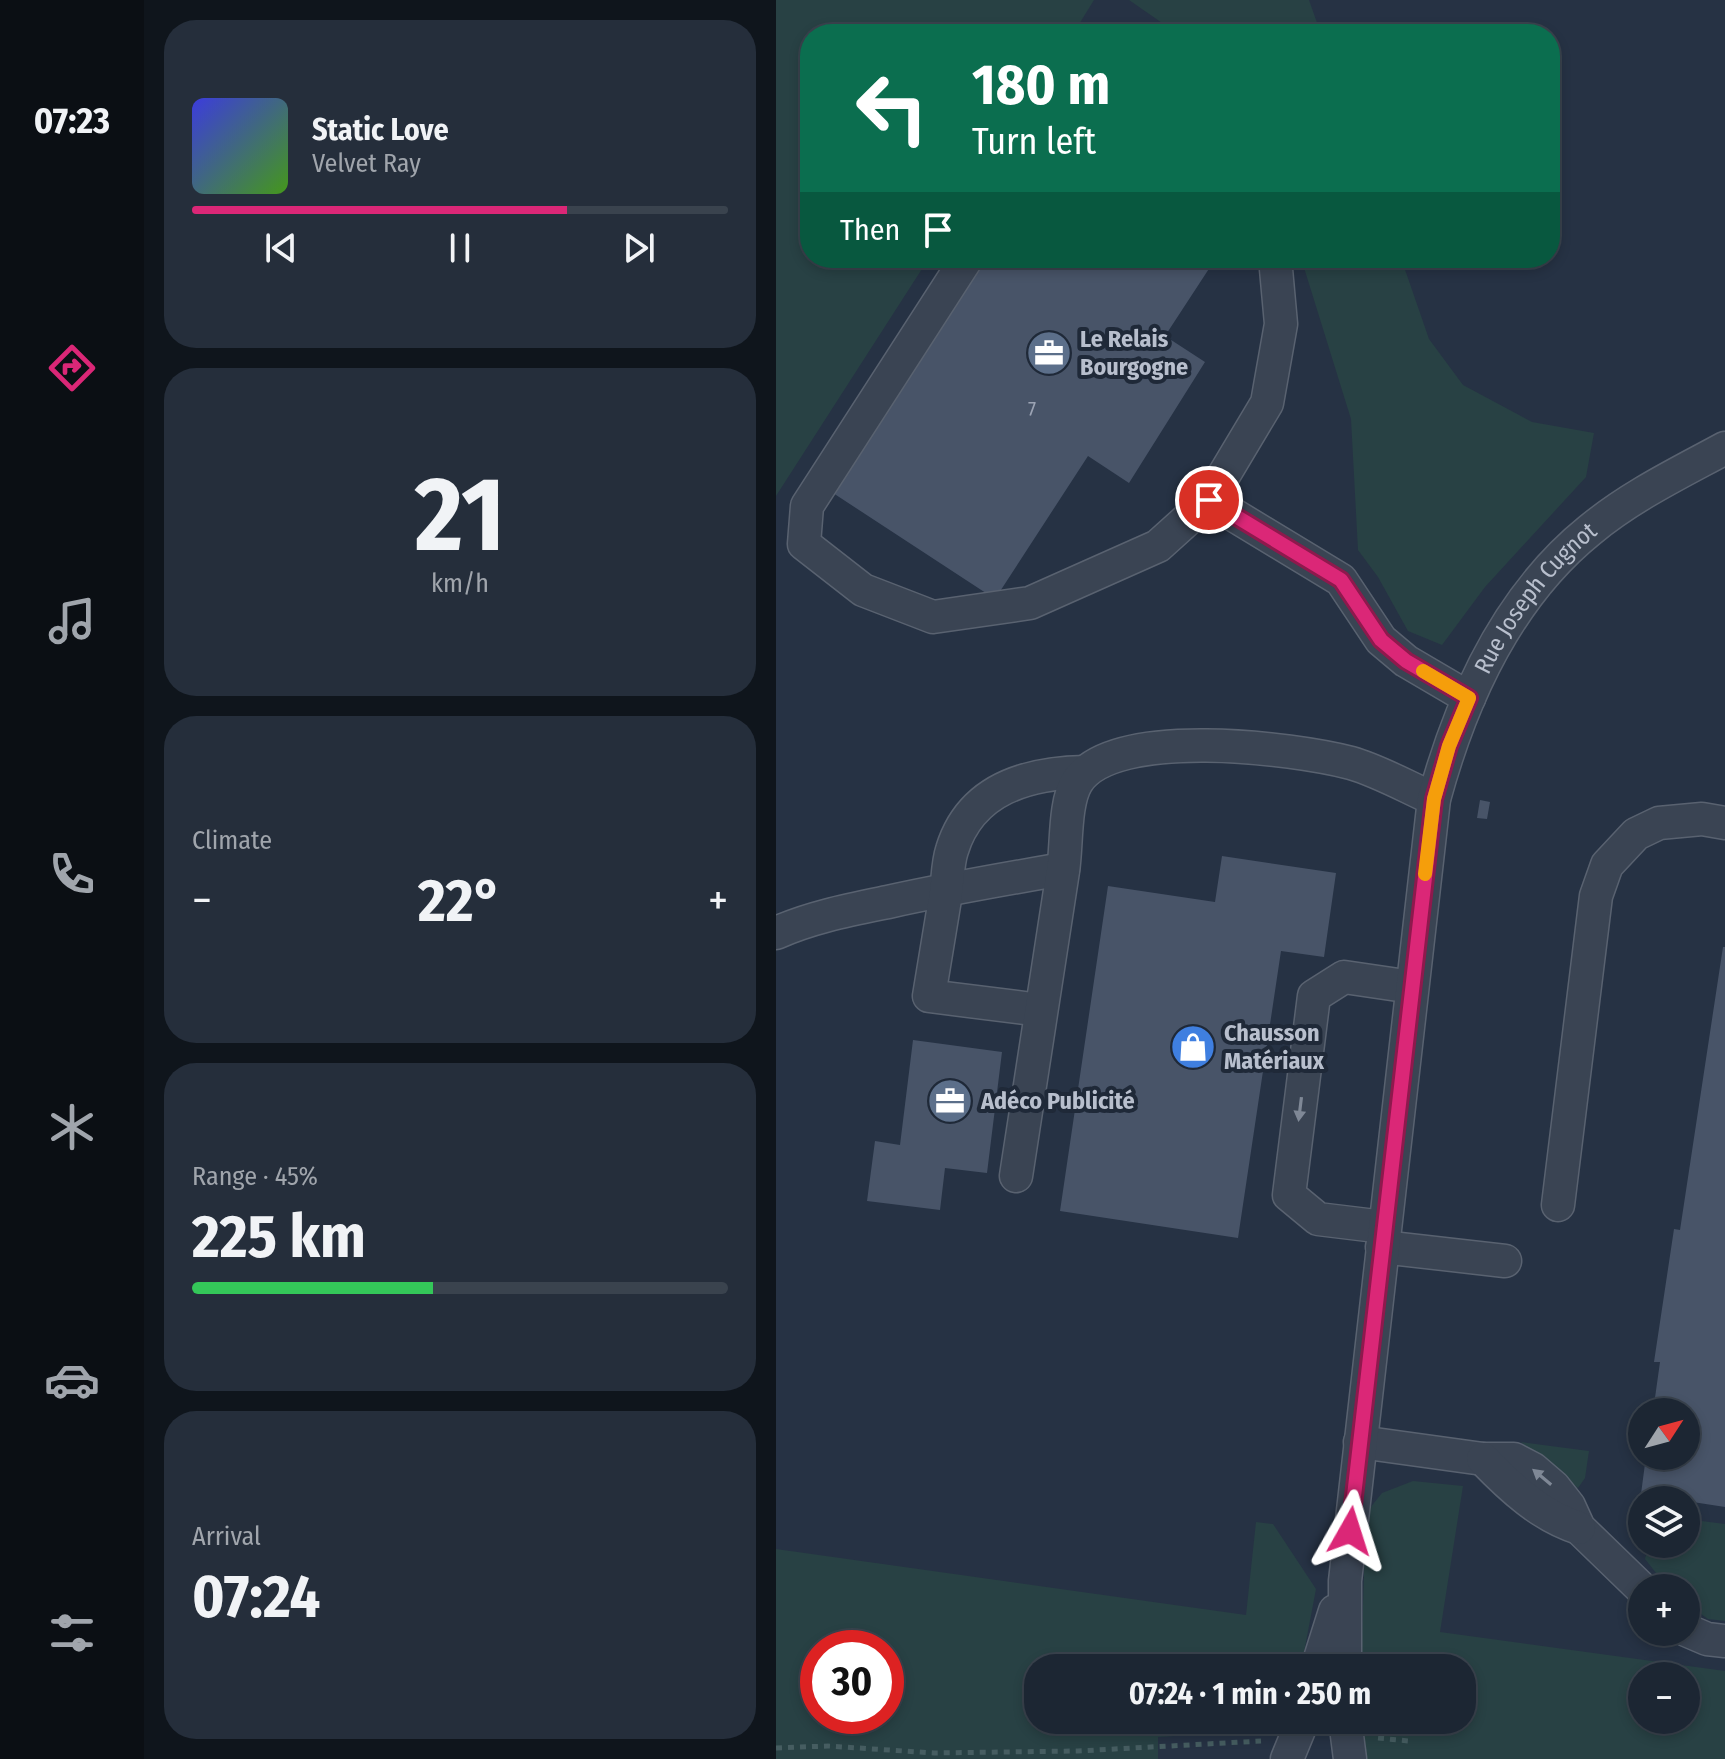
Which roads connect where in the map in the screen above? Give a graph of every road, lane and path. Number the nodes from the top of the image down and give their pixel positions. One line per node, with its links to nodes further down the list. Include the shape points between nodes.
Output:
1 (961, 268): 4 (street, via 807,506 804,544 863,590 933,617 1030,603 1158,546)
2 (1276, 268): 4 (street, via 1281,324 1267,403)
3 (1724, 450): 5 (street, Rue Joseph Cugnot, via 1637,496 1589,530 1522,604)
4 (1209, 500): 5 (street, via 1341,580 1381,640)
5 (1469, 698): 7 (street, Rue Joseph Cugnot)
6 (1085, 772): 7 (street, via 1155,747 1245,747 1352,763); 9 (street, via 1071,799); 10 (street, via 1028,778 996,792 975,809 951,852)
7 (1434, 799): 12 (street, Rue Joseph Cugnot)
8 (1725, 823): 15 (street, via 1659,823 1636,834 1607,865 1596,896)
9 (1063, 869): 10 (street); 13 (street)
10 (947, 889): 11 (street, via 831,913); 13 (street, via 929,996)
11 (776, 933)
12 (1412, 987): 16 (street, Rue Joseph Cugnot); 16 (street, one-way to 16, via 1344,977 1314,996 1290,1180 1289,1195 1318,1219)
13 (1040, 1010): 14 (street)
14 (1016, 1176)
15 (1558, 1205)
16 (1383, 1237): 17 (street); 18 (street, Rue Joseph Cugnot)
17 (1505, 1261)
18 (1360, 1442): 19 (street, via 1514,1459 1554,1487 1579,1528); 20 (street, Rue Joseph Cugnot)
19 (1628, 1575)
20 (1345, 1581): 23 (street, Rue Joseph Cugnot); 24 (street, Rue Joseph Cugnot)
21 (1700, 1636): 22 (street)
22 (1725, 1641)
23 (1322, 1654)
24 (1345, 1654)
25 (1279, 1734): 28 (path, via 1256,1742 1078,1751)
26 (1298, 1734): 29 (street)
27 (1347, 1734): 30 (street)
28 (776, 1748)
29 (1287, 1759)
30 (1350, 1759)

